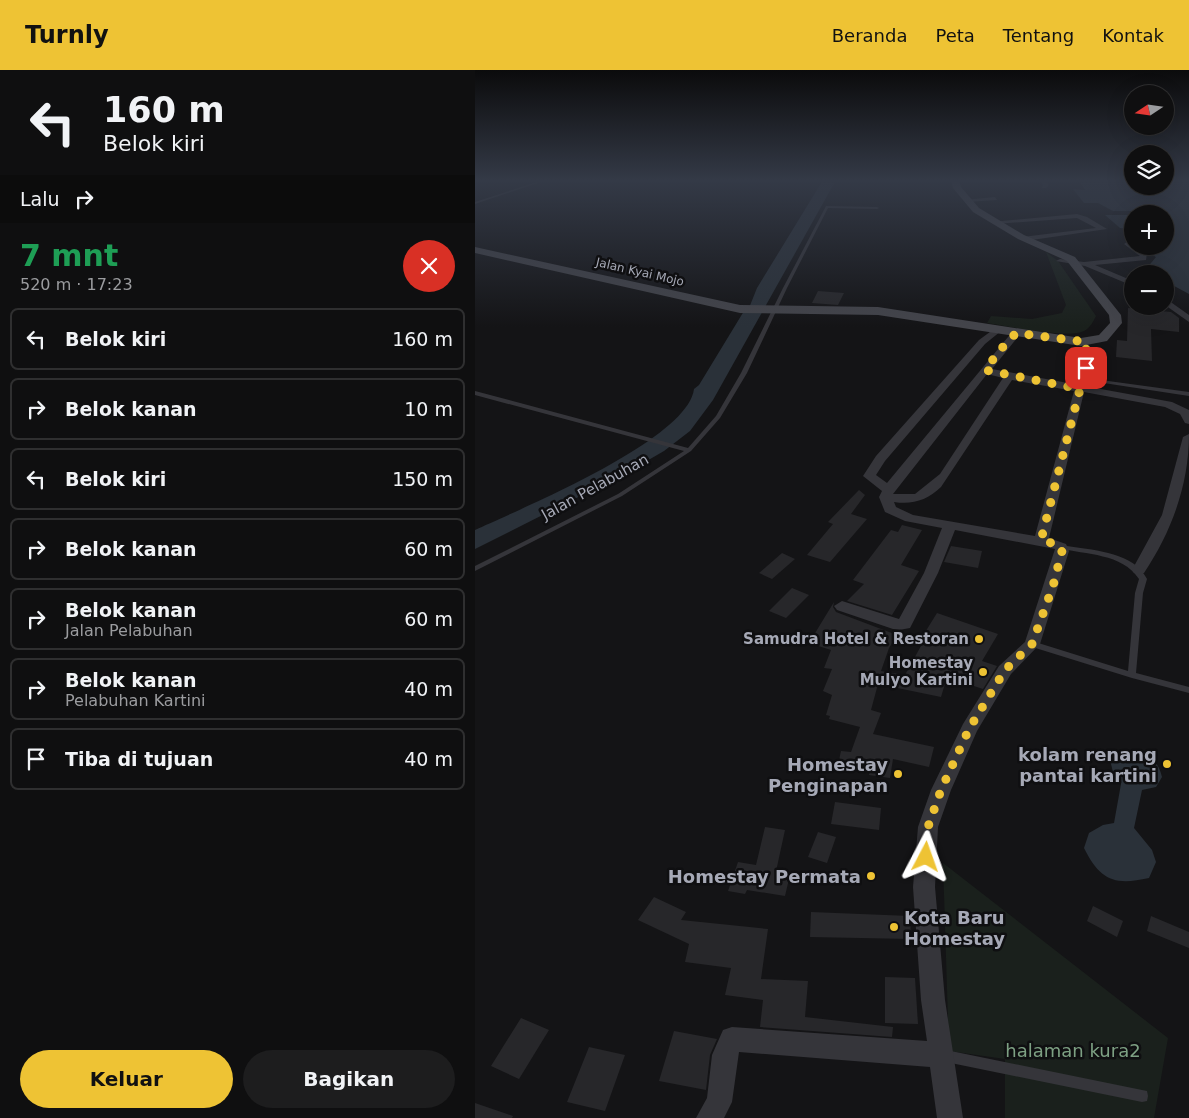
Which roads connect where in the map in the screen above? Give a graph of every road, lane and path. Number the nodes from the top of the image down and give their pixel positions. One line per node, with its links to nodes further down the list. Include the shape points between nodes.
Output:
1 (815, 229): 12 (lane, Jalan Pelabuhan)
2 (1008, 229): 4 (main road)
3 (1102, 229): 4 (street)
4 (1031, 241): 7 (main road); 8 (main road)
5 (475, 250): 12 (main road, Jalan Kyai Mojo, via 740,308)
6 (1144, 255): 9 (street, via 1143,258)
7 (1060, 261): 8 (street); 15 (main road)
8 (1072, 262): 9 (street); 13 (main road)
9 (1084, 264): 10 (street)
10 (1124, 280)
11 (1174, 308): 14 (street)
12 (771, 310): 16 (main road, via 878,311); 26 (lane, Jalan Pelabuhan, via 744,373 718,417)
13 (1117, 319): 15 (main road); 18 (main road, via 1103,338)
14 (1189, 319)
15 (1101, 321): 18 (main road)
16 (998, 330): 17 (main road); 27 (street, via 982,342 870,473 871,479)
17 (1016, 333): 18 (main road); 19 (street)
18 (1087, 342): 23 (lane, via 1087,372 1099,381)
19 (985, 370): 20 (street); 27 (street)
20 (1009, 376): 21 (street); 27 (street, via 956,461 936,484 921,496 909,500)
21 (1080, 389): 24 (street, via 1168,404 1185,412); 29 (street)
22 (475, 393): 26 (lane)
23 (1189, 394)
24 (1189, 421)
25 (1189, 437): 32 (street, via 1169,515)
26 (689, 450): 31 (lane, Jalan Pelabuhan, via 620,495)
27 (887, 493): 28 (street, via 890,509 910,518)
28 (950, 524): 29 (street); 33 (street, via 931,574 904,624)
29 (1041, 540): 30 (street)
30 (1061, 547): 32 (lane, via 1124,560); 34 (street, via 1053,586)
31 (475, 569)
32 (1139, 570): 35 (lane, via 1143,580)
33 (843, 606)
34 (1032, 644): 35 (lane); 37 (street, via 1005,670 969,729 928,827 924,887)
35 (1132, 675): 36 (lane)
36 (1189, 690)
37 (941, 1056): 38 (lane); 39 (street, via 733,1039 725,1055 719,1102); 40 (street)
38 (1142, 1096)
39 (709, 1118)
40 (950, 1118)

